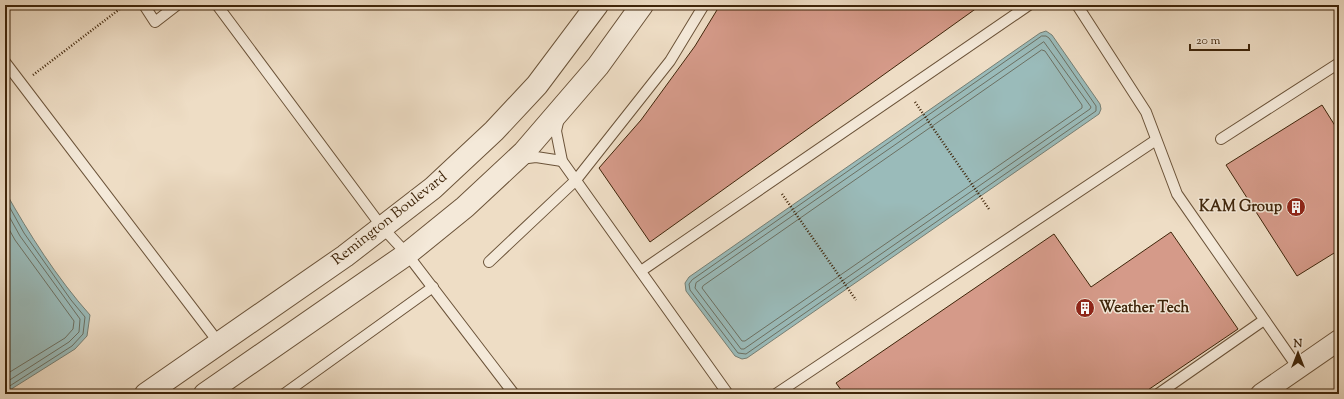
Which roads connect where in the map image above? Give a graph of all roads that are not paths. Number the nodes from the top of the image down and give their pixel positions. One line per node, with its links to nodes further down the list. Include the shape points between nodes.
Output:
1 (144, 5): 2 (lane, via 155,22)
2 (177, 5)
3 (217, 5): 17 (lane)
4 (597, 5): 17 (street, Remington Boulevard, via 537,85 494,131 433,188)
5 (642, 5): 11 (street, via 598,66)
6 (704, 5): 16 (lane, via 670,61)
7 (1029, 5): 20 (lane)
8 (1077, 5): 13 (lane, via 1146,112)
9 (5, 62): 24 (lane)
10 (1338, 66): 12 (lane)
11 (562, 108): 14 (street); 15 (lane, via 556,131)
12 (1221, 139)
13 (1156, 140): 22 (lane, via 1177,194); 26 (lane)
14 (516, 160): 15 (lane, via 536,157); 18 (street, via 465,207)
15 (562, 161): 16 (lane)
16 (576, 180): 19 (lane); 20 (lane)
17 (382, 227): 18 (lane); 24 (street, Remington Boulevard, via 345,256)
18 (407, 254): 21 (lane); 28 (street)
19 (490, 262)
20 (641, 271): 31 (lane)
21 (432, 287): 29 (lane); 30 (lane)
22 (1264, 320): 25 (lane); 34 (lane)
23 (1339, 340): 25 (street)
24 (219, 343): 27 (street, Remington Boulevard)
25 (1298, 368): 35 (street)
26 (788, 385): 32 (lane); 33 (lane)
27 (146, 394)
28 (205, 394)
29 (284, 394)
30 (514, 394)
31 (728, 394)
32 (776, 394)
33 (794, 394)
34 (1158, 394)
35 (1261, 394)

